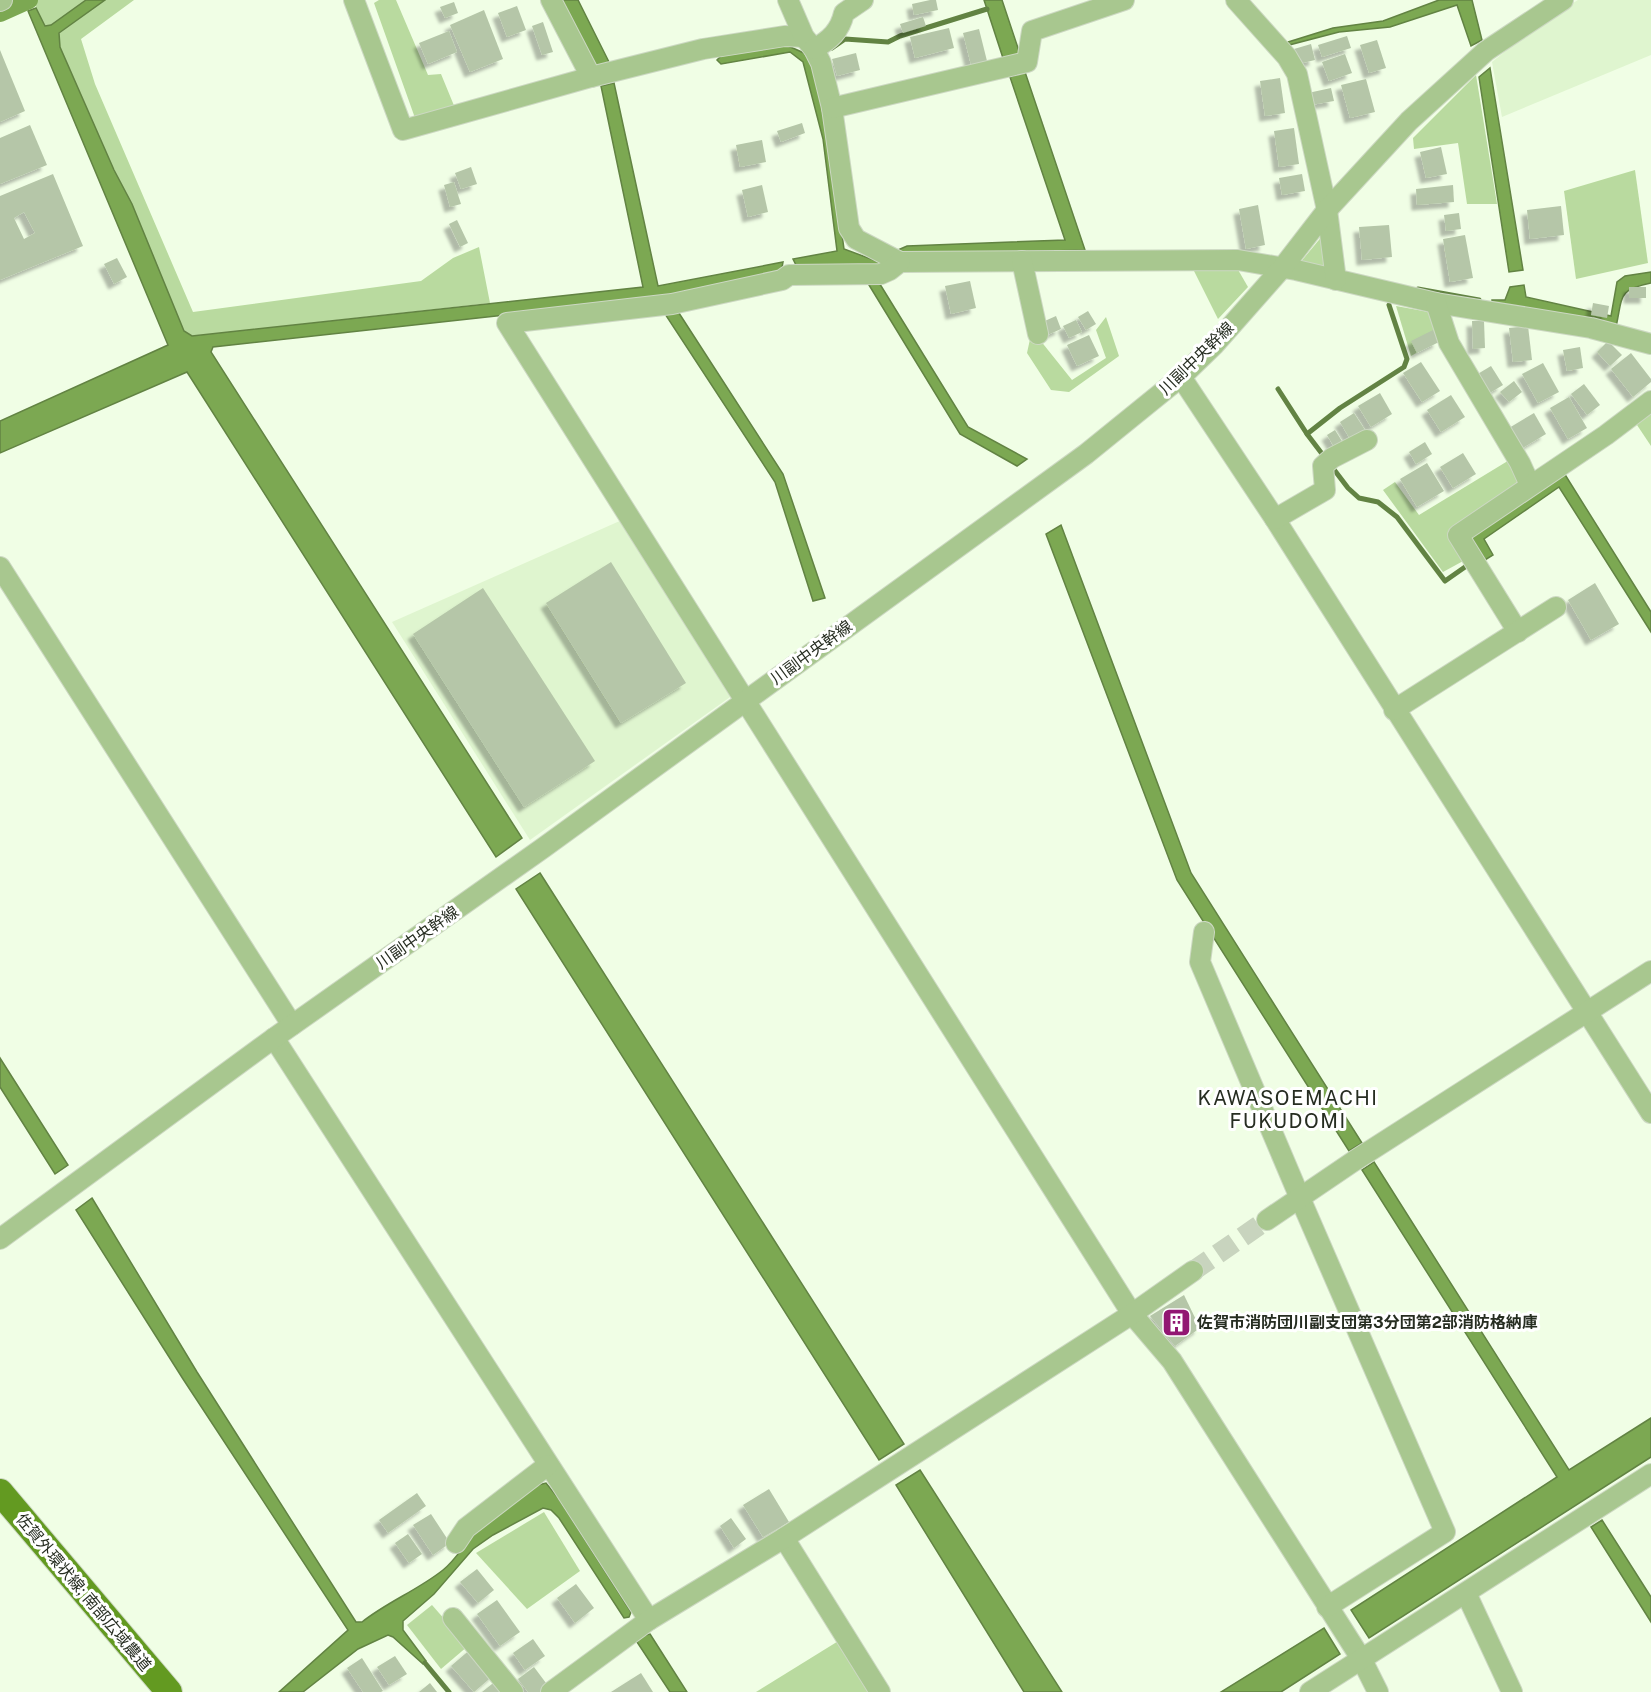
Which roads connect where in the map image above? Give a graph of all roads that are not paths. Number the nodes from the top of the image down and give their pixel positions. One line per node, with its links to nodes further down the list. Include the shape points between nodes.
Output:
1 (354, 0): 9 (street, via 403,130)
2 (551, 0): 9 (street)
3 (788, 0): 8 (street)
4 (864, 0): 8 (street, via 844,13 841,26 828,41)
5 (1124, 0): 10 (street, via 1032,31 1027,62)
6 (1236, 0): 11 (street, via 1287,57 1297,74)
7 (1563, 0): 11 (street, 川副中央幹線, via 1486,51 1409,121)
8 (809, 43): 9 (street, via 785,36 703,49); 10 (street, via 821,63)
9 (591, 77)
10 (832, 108): 13 (street, via 849,228 856,239)
11 (1327, 210): 14 (street, 川副中央幹線); 15 (street)
12 (1022, 261): 13 (street); 14 (street, via 1238,260); 17 (street)
13 (900, 262): 27 (street, via 881,274 789,275 782,280 672,304 507,323)
14 (1283, 267): 15 (street); 19 (street, 川副中央幹線)
15 (1335, 280): 16 (street)
16 (1436, 303): 18 (street, via 1591,328); 22 (street, via 1449,343)
17 (1038, 334)
18 (1651, 344)
19 (1180, 377): 23 (street); 27 (street, 川副中央幹線, via 1086,454)
20 (1651, 401): 22 (street)
21 (1367, 440): 23 (street, via 1327,462 1325,490)
22 (1530, 485): 26 (street, via 1458,535)
23 (1275, 519): 28 (street)
24 (0, 567): 32 (street)
25 (1556, 607): 26 (street)
26 (1518, 632): 28 (street)
27 (744, 700): 32 (street, 川副中央幹線); 39 (street)
28 (1394, 710): 31 (street)
29 (1204, 932): 35 (street, via 1200,962)
30 (1651, 971): 31 (street)
31 (1587, 1012): 34 (street); 35 (street)
32 (292, 1026): 33 (street, 川副中央幹線)
33 (274, 1038): 37 (street, 川副中央幹線); 40 (street)
34 (1651, 1113)
35 (1300, 1198): 36 (street); 46 (street, via 1445,1532)
36 (1267, 1220)
37 (0, 1239)
38 (1193, 1271): 39 (street)
39 (1132, 1314): 43 (street); 46 (street, via 1172,1361)
40 (548, 1465): 44 (street, via 466,1528); 48 (street)
41 (1651, 1474): 45 (street)
42 (0, 1492): 50 (main road, 佐賀外環状線; 南部広域農道)
43 (783, 1538): 48 (street); 53 (street)
44 (456, 1543)
45 (1466, 1593): 49 (street); 56 (street)
46 (1327, 1607): 49 (street)
47 (453, 1618): 51 (street)
48 (649, 1620): 52 (street)
49 (1362, 1660): 54 (street); 55 (street)
50 (169, 1692)
51 (513, 1692)
52 (551, 1692)
53 (880, 1692)
54 (1310, 1692)
55 (1378, 1692)
56 (1512, 1692)

